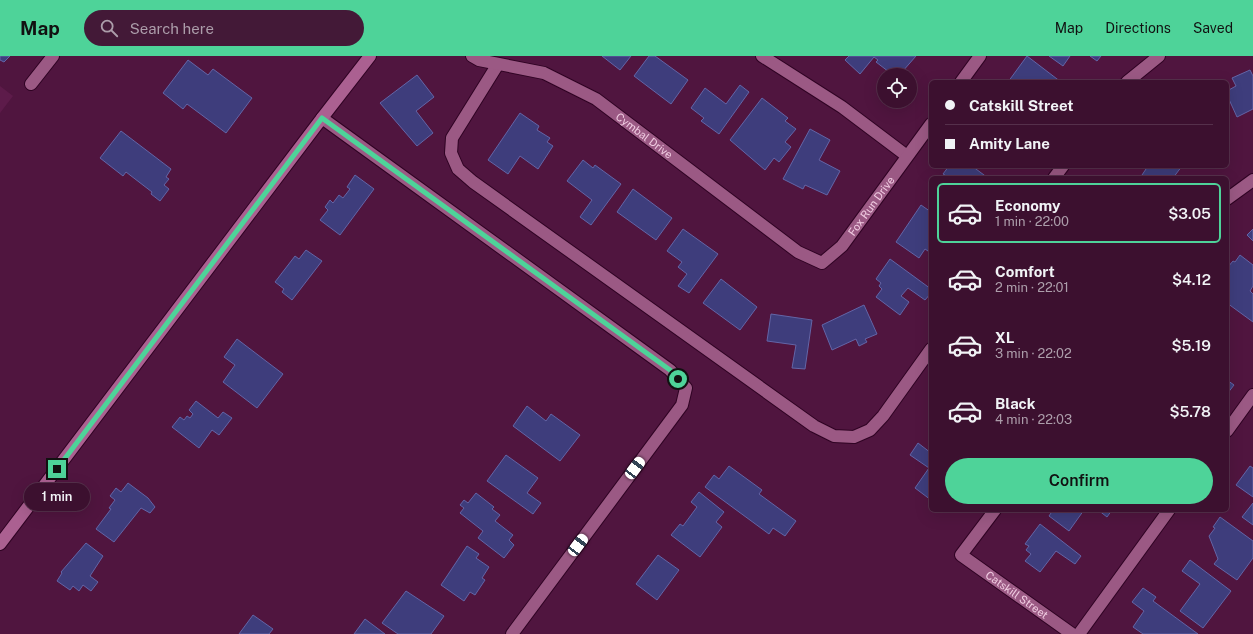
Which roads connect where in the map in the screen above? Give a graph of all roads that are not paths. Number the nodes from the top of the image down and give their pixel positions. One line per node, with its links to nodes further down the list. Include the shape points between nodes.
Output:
1 (53, 56): 10 (street)
2 (370, 56): 11 (street)
3 (472, 56): 7 (street, Cymbal Drive)
4 (762, 56): 13 (street, via 842,107)
5 (980, 56): 8 (street)
6 (1159, 56): 9 (street)
7 (498, 64): 16 (street, Cymbal Drive, via 544,73 596,99); 17 (street, via 452,138 451,153 458,169 814,426 834,436 854,436 870,430)
8 (962, 80)
9 (1129, 80)
10 (32, 84)
11 (322, 118): 22 (street); 23 (street, via 670,370 686,388 682,405)
12 (929, 127): 13 (street, Fox Run Drive)
13 (907, 156): 16 (street, Fox Run Drive, via 842,246 822,263)
14 (1253, 180): 15 (street)
15 (1229, 198)
16 (798, 252)
17 (929, 352)
18 (1253, 395): 19 (street)
19 (1229, 427)
20 (993, 512): 24 (street, Catskill Street, via 961,555)
21 (1168, 512): 25 (street)
22 (0, 544)
23 (512, 634)
24 (1072, 634)
25 (1079, 634)

